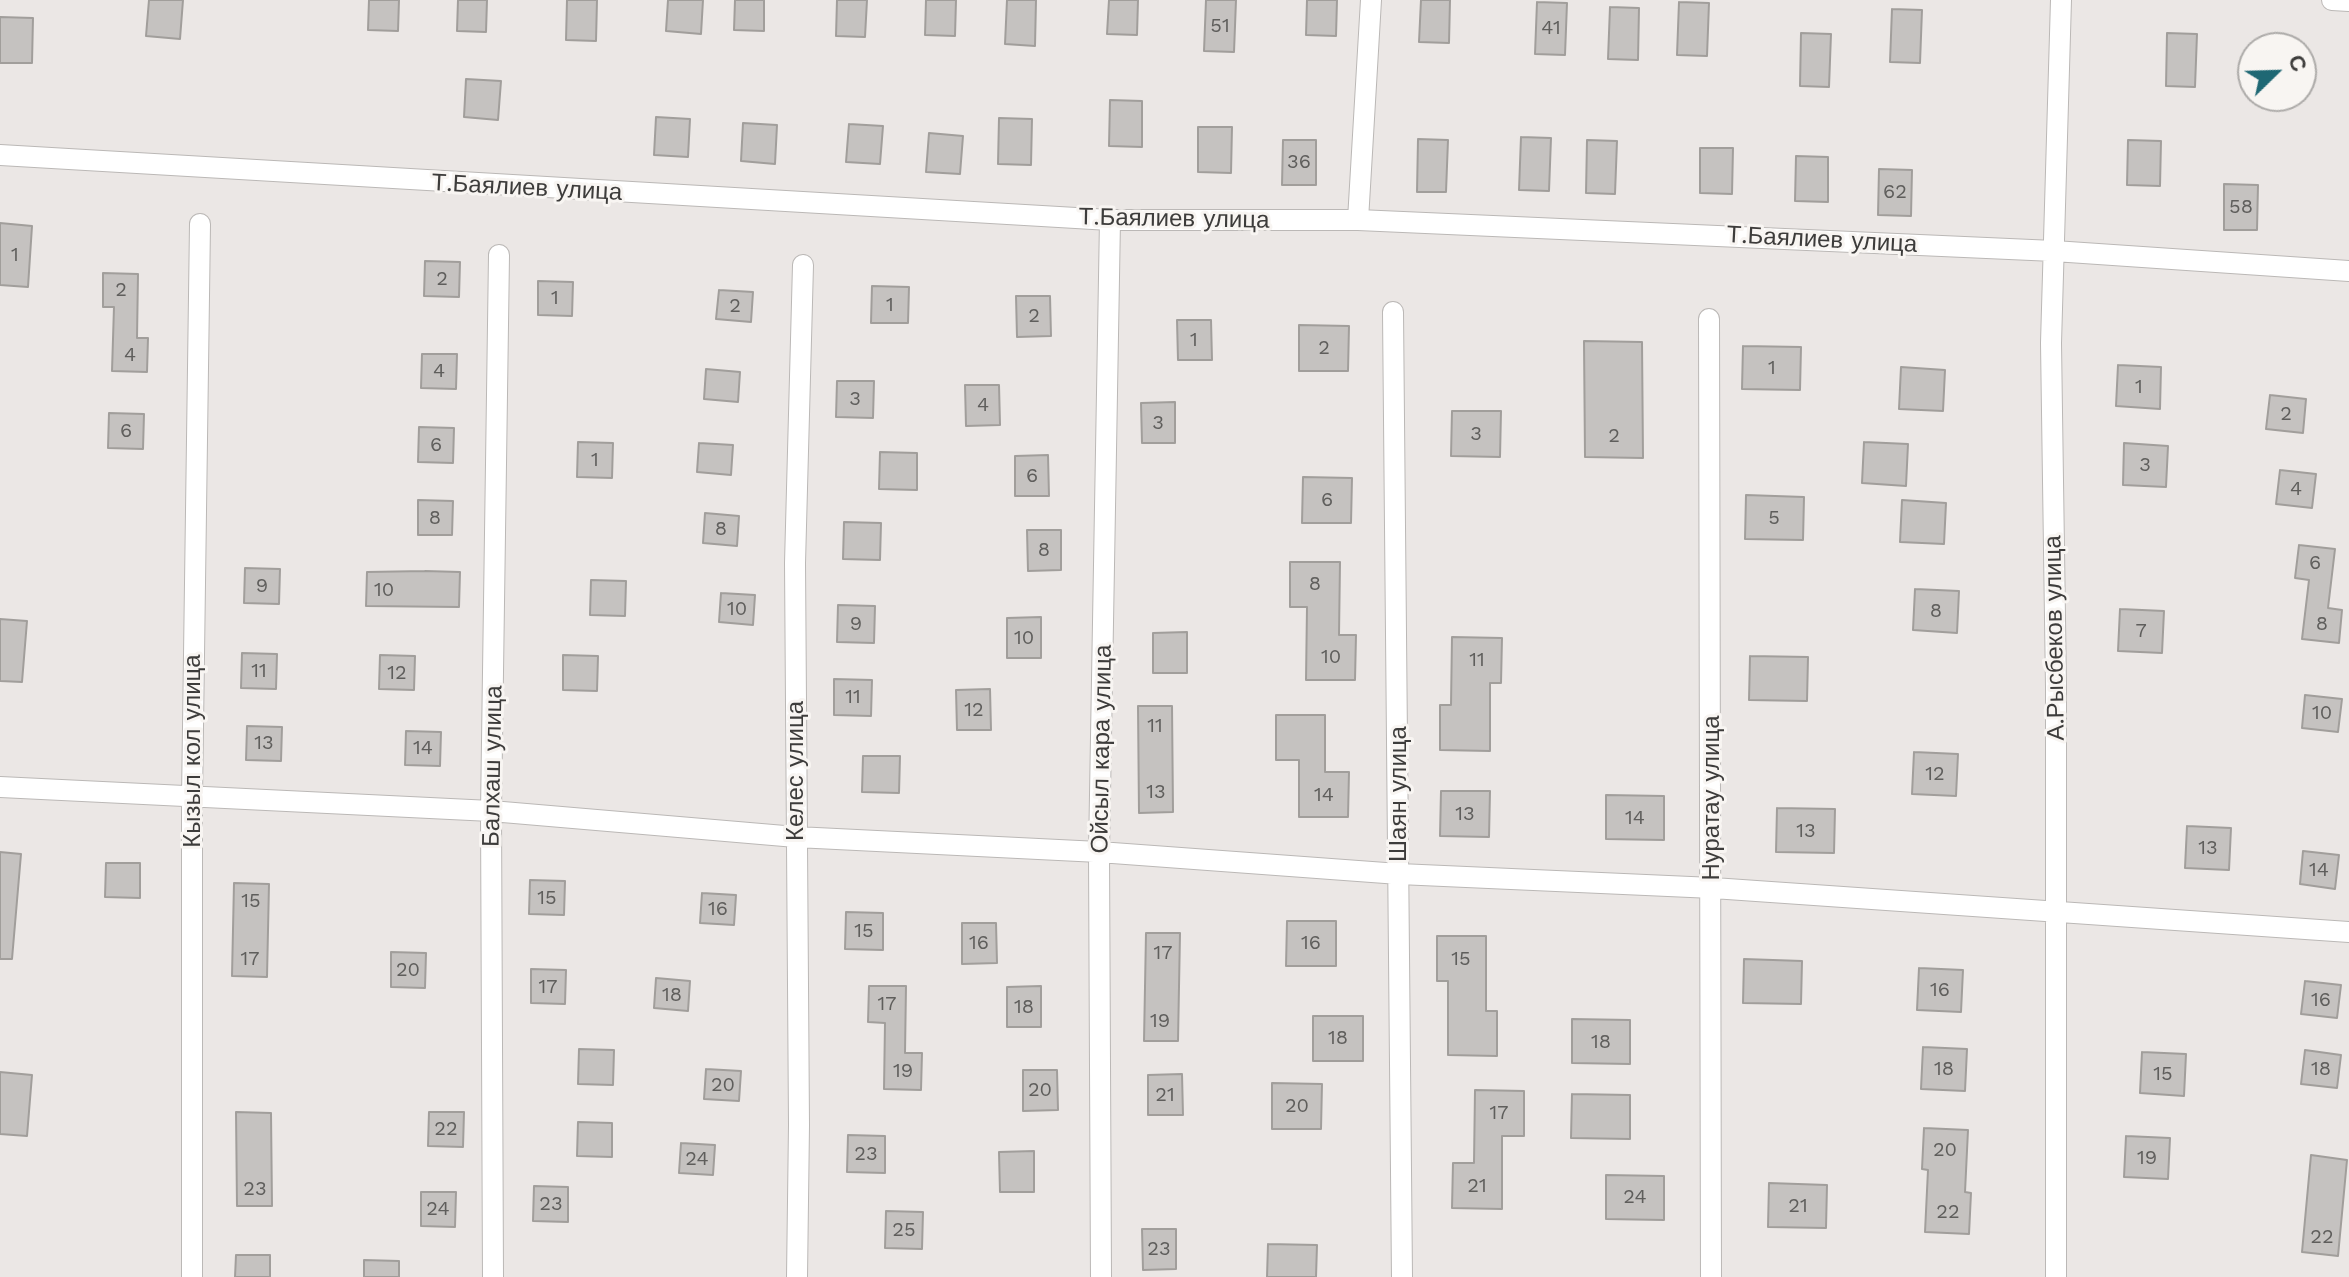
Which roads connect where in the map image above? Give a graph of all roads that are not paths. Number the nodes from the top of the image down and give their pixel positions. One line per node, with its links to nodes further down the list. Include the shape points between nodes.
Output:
1 (1371, 0): 7 (street)
2 (2061, 0): 9 (street, А.Рысбеков улица)
3 (2332, 0): 4 (street)
4 (2349, 1)
5 (0, 155): 6 (street, Т.Баялиев улица)
6 (1110, 220): 7 (street, Т.Баялиев улица); 19 (street, Ойсыл кара улица)
7 (1358, 220): 9 (street, Т.Баялиев улица)
8 (200, 224): 16 (street, Кызыл кол улица)
9 (2054, 251): 12 (street, Т.Баялиев улица); 22 (street, А.Рысбеков улица)
10 (499, 255): 17 (street, Балхаш улица)
11 (803, 265): 18 (street, Келес улица, via 795,563)
12 (2349, 271)
13 (1393, 312): 20 (street, Шаян улица)
14 (1709, 319): 21 (street, Нуратау улица)
15 (0, 787): 16 (street)
16 (192, 798): 17 (street); 24 (street, Кызыл кол улица)
17 (491, 811): 18 (street); 25 (street, Балхаш улица)
18 (796, 837): 19 (street); 26 (street, Келес улица)
19 (1099, 852): 20 (street); 27 (street, Ойсыл кара улица)
20 (1399, 874): 21 (street); 28 (street, Шаян улица)
21 (1713, 888): 22 (street); 29 (street, Нуратау улица)
22 (2056, 910): 23 (street); 30 (street, А.Рысбеков улица)
23 (2349, 932)
24 (192, 1277)
25 (493, 1277)
26 (797, 1277)
27 (1101, 1277)
28 (1402, 1277)
29 (1711, 1277)
30 (2056, 1277)

